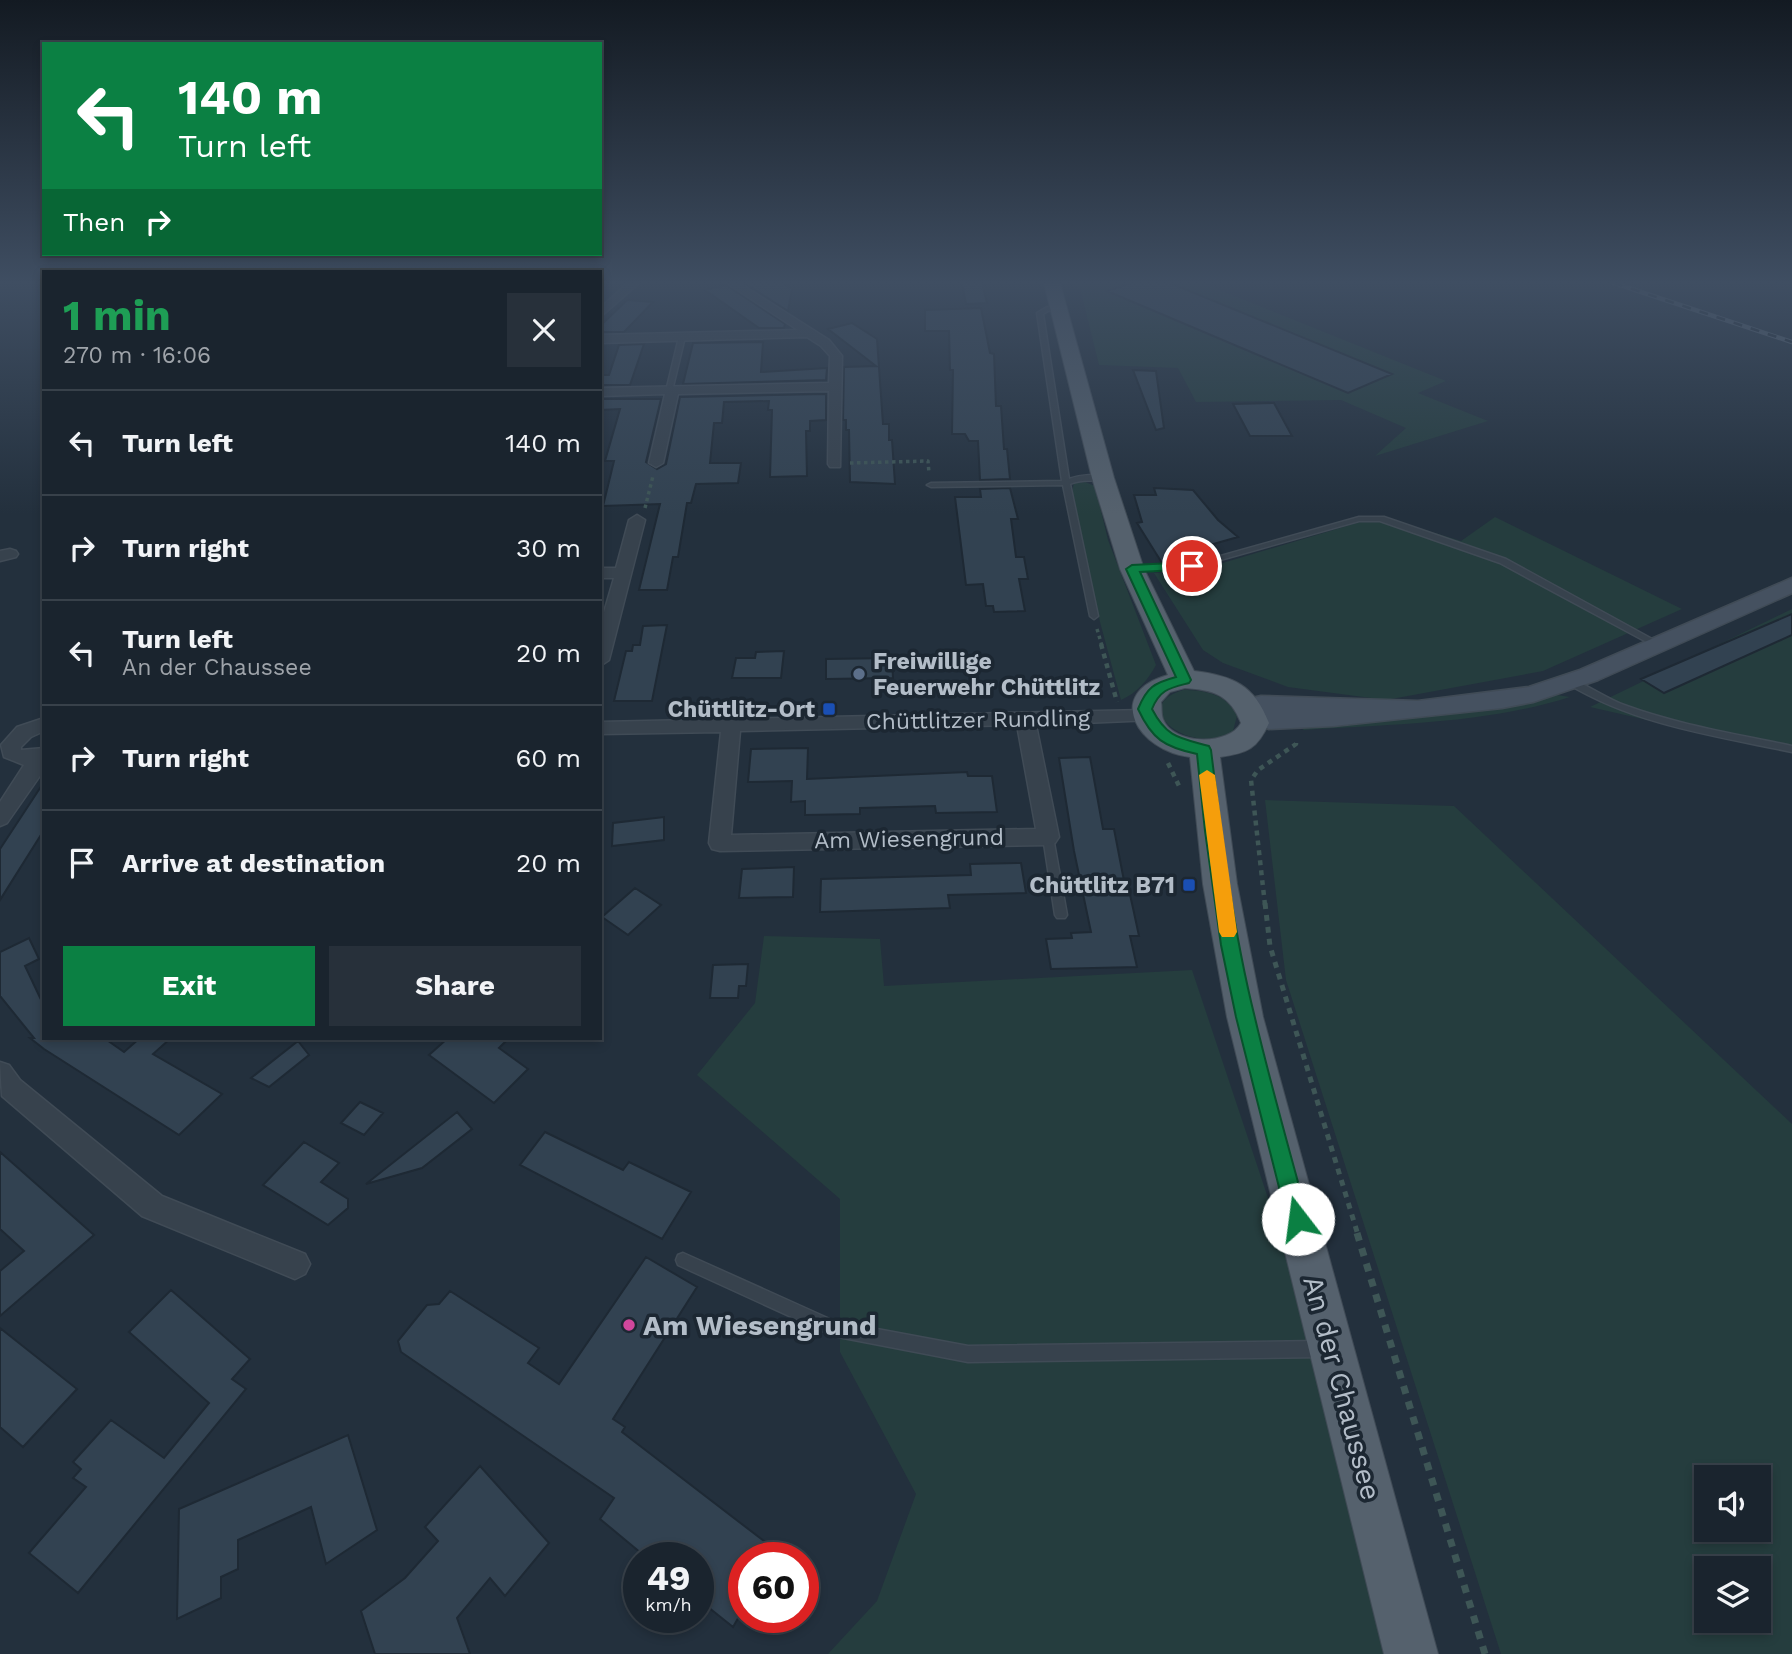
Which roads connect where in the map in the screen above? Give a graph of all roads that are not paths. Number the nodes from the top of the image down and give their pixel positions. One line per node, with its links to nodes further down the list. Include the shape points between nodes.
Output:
1 (676, 360): 6 (lane)
2 (836, 360): 5 (street)
3 (1047, 360): 11 (lane)
4 (1072, 360): 10 (main road)
5 (837, 387): 6 (street); 9 (street)
6 (673, 391): 7 (street); 8 (street)
7 (602, 392)
8 (656, 463)
9 (835, 464)
10 (1103, 478): 11 (lane); 14 (main road)
11 (1066, 483): 12 (lane); 18 (lane)
12 (931, 485)
13 (637, 520): 16 (street)
14 (1132, 569): 19 (lane, via 1192,566 1359,519 1381,519 1503,561); 21 (main road)
15 (602, 573): 16 (street)
16 (623, 573): 20 (street)
17 (1792, 585): 19 (street)
18 (1094, 616)
19 (1659, 645): 22 (street)
20 (602, 652)
21 (1184, 680): 24 (main road, via 1225,687); 25 (main road, via 1152,692)
22 (1571, 682): 23 (street, via 1502,700); 31 (lane, via 1598,699 1639,713)
23 (1415, 708): 24 (street, via 1269,721); 24 (street, via 1261,704)
24 (1254, 713): 32 (main road, via 1254,728 1244,741 1226,749)
25 (1133, 716): 26 (street, Chüttlitzer Rundling); 32 (main road, via 1183,746)
26 (1025, 718): 28 (street, Chüttlitzer Rundling); 35 (street)
27 (42, 725): 30 (street)
28 (731, 725): 29 (street, Chüttlitzer Rundling); 35 (street, Am Wiesengrund, via 720,843)
29 (602, 729)
30 (8, 738): 33 (street, via 15,756)
31 (1792, 749)
32 (1204, 750): 40 (main road, An der Chaussee, via 1220,884 1245,1017)
33 (40, 756): 34 (street)
34 (0, 818)
35 (1048, 837): 36 (lane)
36 (1061, 915)
37 (0, 1073): 39 (street, via 152,1206)
38 (683, 1260): 40 (lane, via 833,1328 968,1354)
39 (295, 1264)
40 (1331, 1348): 41 (main road, An der Chaussee)
41 (1412, 1654)

